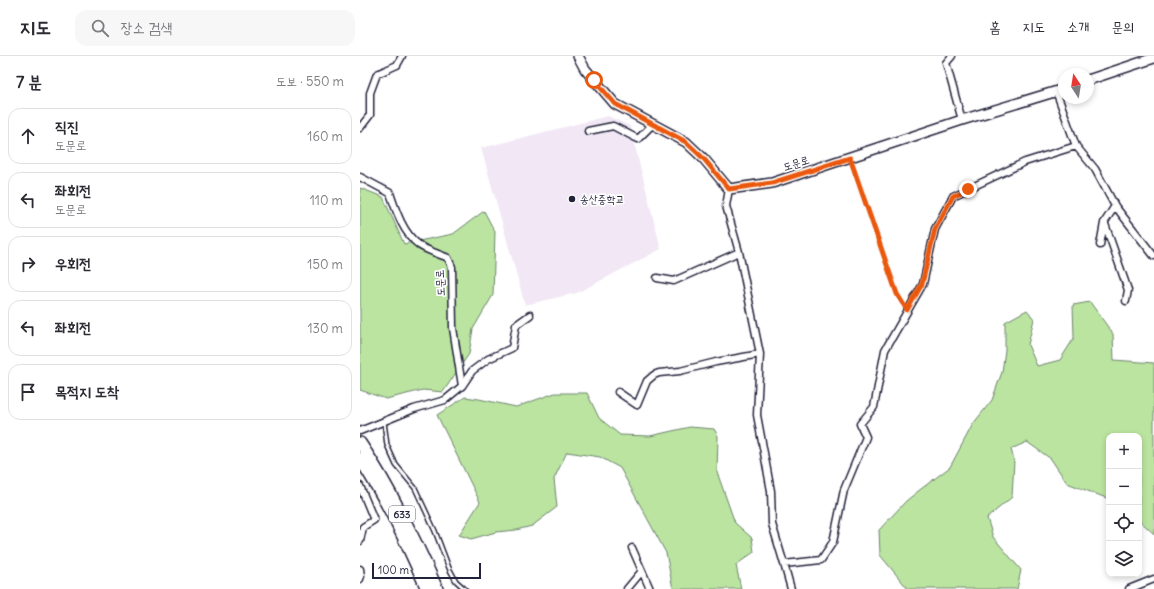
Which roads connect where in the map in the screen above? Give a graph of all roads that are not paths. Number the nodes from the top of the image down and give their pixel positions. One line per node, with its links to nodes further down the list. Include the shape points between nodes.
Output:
1 (402, 56): 10 (street, via 397,65 377,74 370,93 370,115)
2 (578, 56): 9 (street, via 585,69 615,104)
3 (952, 56): 8 (street, via 946,63)
4 (1154, 58): 5 (street)
5 (1094, 78)
6 (1058, 91): 8 (street, 도문로)
7 (1064, 104): 12 (street)
8 (962, 120): 14 (street, 도문로, via 772,183)
9 (652, 125): 11 (street, via 638,139 613,126); 14 (street, via 686,142)
10 (360, 128)
11 (588, 131)
12 (1076, 146): 15 (street, via 1095,169); 33 (street, via 1025,162 953,196 935,229 922,284 885,350 874,407 860,424 866,437 844,490 833,542 821,560)
13 (360, 177): 24 (street, 도문로, via 390,193 406,232 419,246 448,258 452,268 453,328)
14 (729, 189): 18 (street, via 726,206)
15 (1115, 206): 16 (street); 19 (street)
16 (1104, 223): 17 (street); 21 (street, via 1128,290)
17 (1100, 245)
18 (739, 252): 20 (street, via 674,281); 23 (street)
19 (1154, 256)
20 (657, 278)
21 (1126, 301)
22 (530, 315): 24 (street, via 516,325 512,348 488,359 472,371)
23 (760, 354): 25 (street, via 680,371 659,372 647,381 637,405); 33 (street, via 757,415 771,492 772,524)
24 (462, 386): 26 (street, via 445,400 414,409)
25 (618, 392)
26 (384, 422): 27 (street); 40 (lane, via 387,445 396,465 415,488 449,568 456,581)
27 (360, 431)
28 (360, 443): 39 (highway, 633, via 394,498)
29 (360, 459): 38 (highway, 633, via 382,494)
30 (360, 486): 31 (street, via 374,520 363,527)
31 (360, 541)
32 (632, 548): 35 (street)
33 (784, 564): 43 (street)
34 (360, 569): 36 (street)
35 (642, 571): 41 (street); 42 (street)
36 (360, 579)
37 (1154, 579): 44 (street)
38 (427, 589)
39 (437, 589)
40 (465, 589)
41 (627, 589)
42 (650, 589)
43 (791, 589)
44 (1129, 589)

